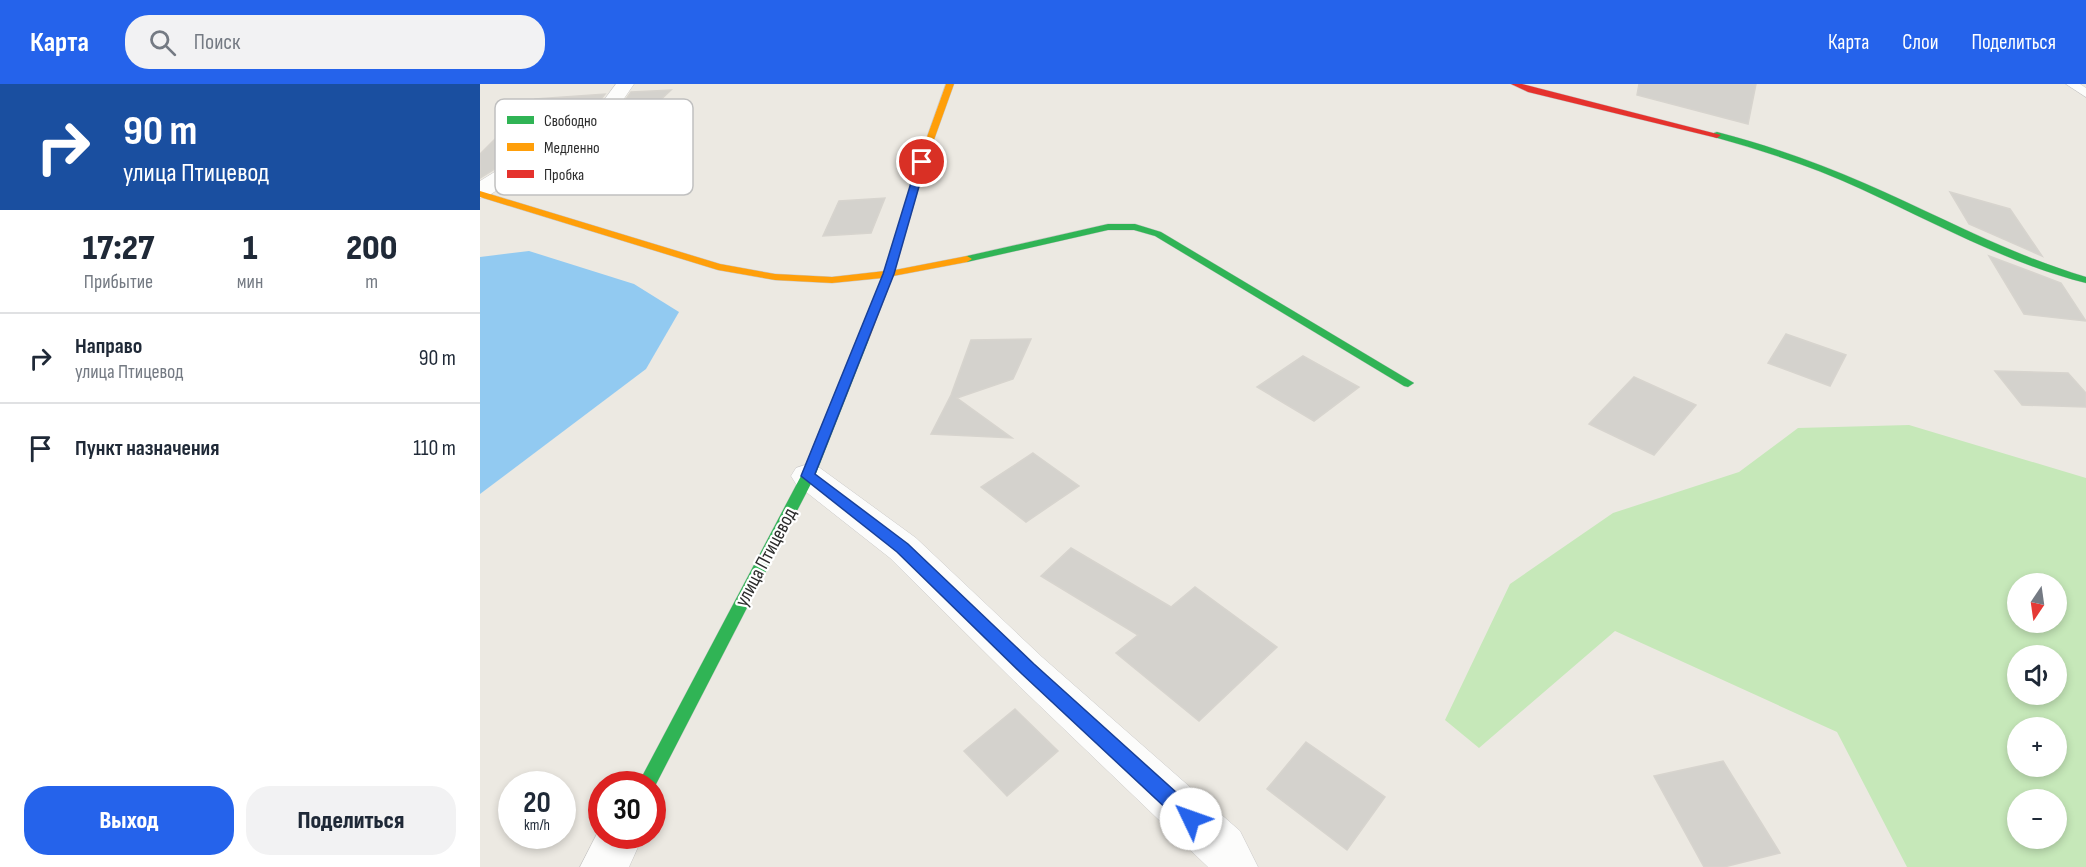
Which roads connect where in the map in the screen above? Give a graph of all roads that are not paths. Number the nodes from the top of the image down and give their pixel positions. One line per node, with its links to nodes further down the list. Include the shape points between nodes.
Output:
1 (625, 84): 6 (street)
2 (950, 84): 9 (street, улица Птицевод)
3 (1515, 84): 10 (street, via 1774,153 1831,172 2018,260)
4 (2072, 84): 5 (lane)
5 (2086, 93)
6 (614, 99)
7 (495, 182): 8 (street)
8 (480, 192): 9 (street, via 718,267 776,277 832,280)
9 (889, 274): 11 (street, via 1108,227 1135,227 1158,234); 12 (street, улица Птицевод)
10 (2086, 280)
11 (1408, 382)
12 (808, 476): 13 (street, улица Птицевод); 16 (street, via 903,548 1223,848)
13 (654, 771)
14 (613, 849): 15 (street)
15 (604, 867)
16 (1234, 867)

